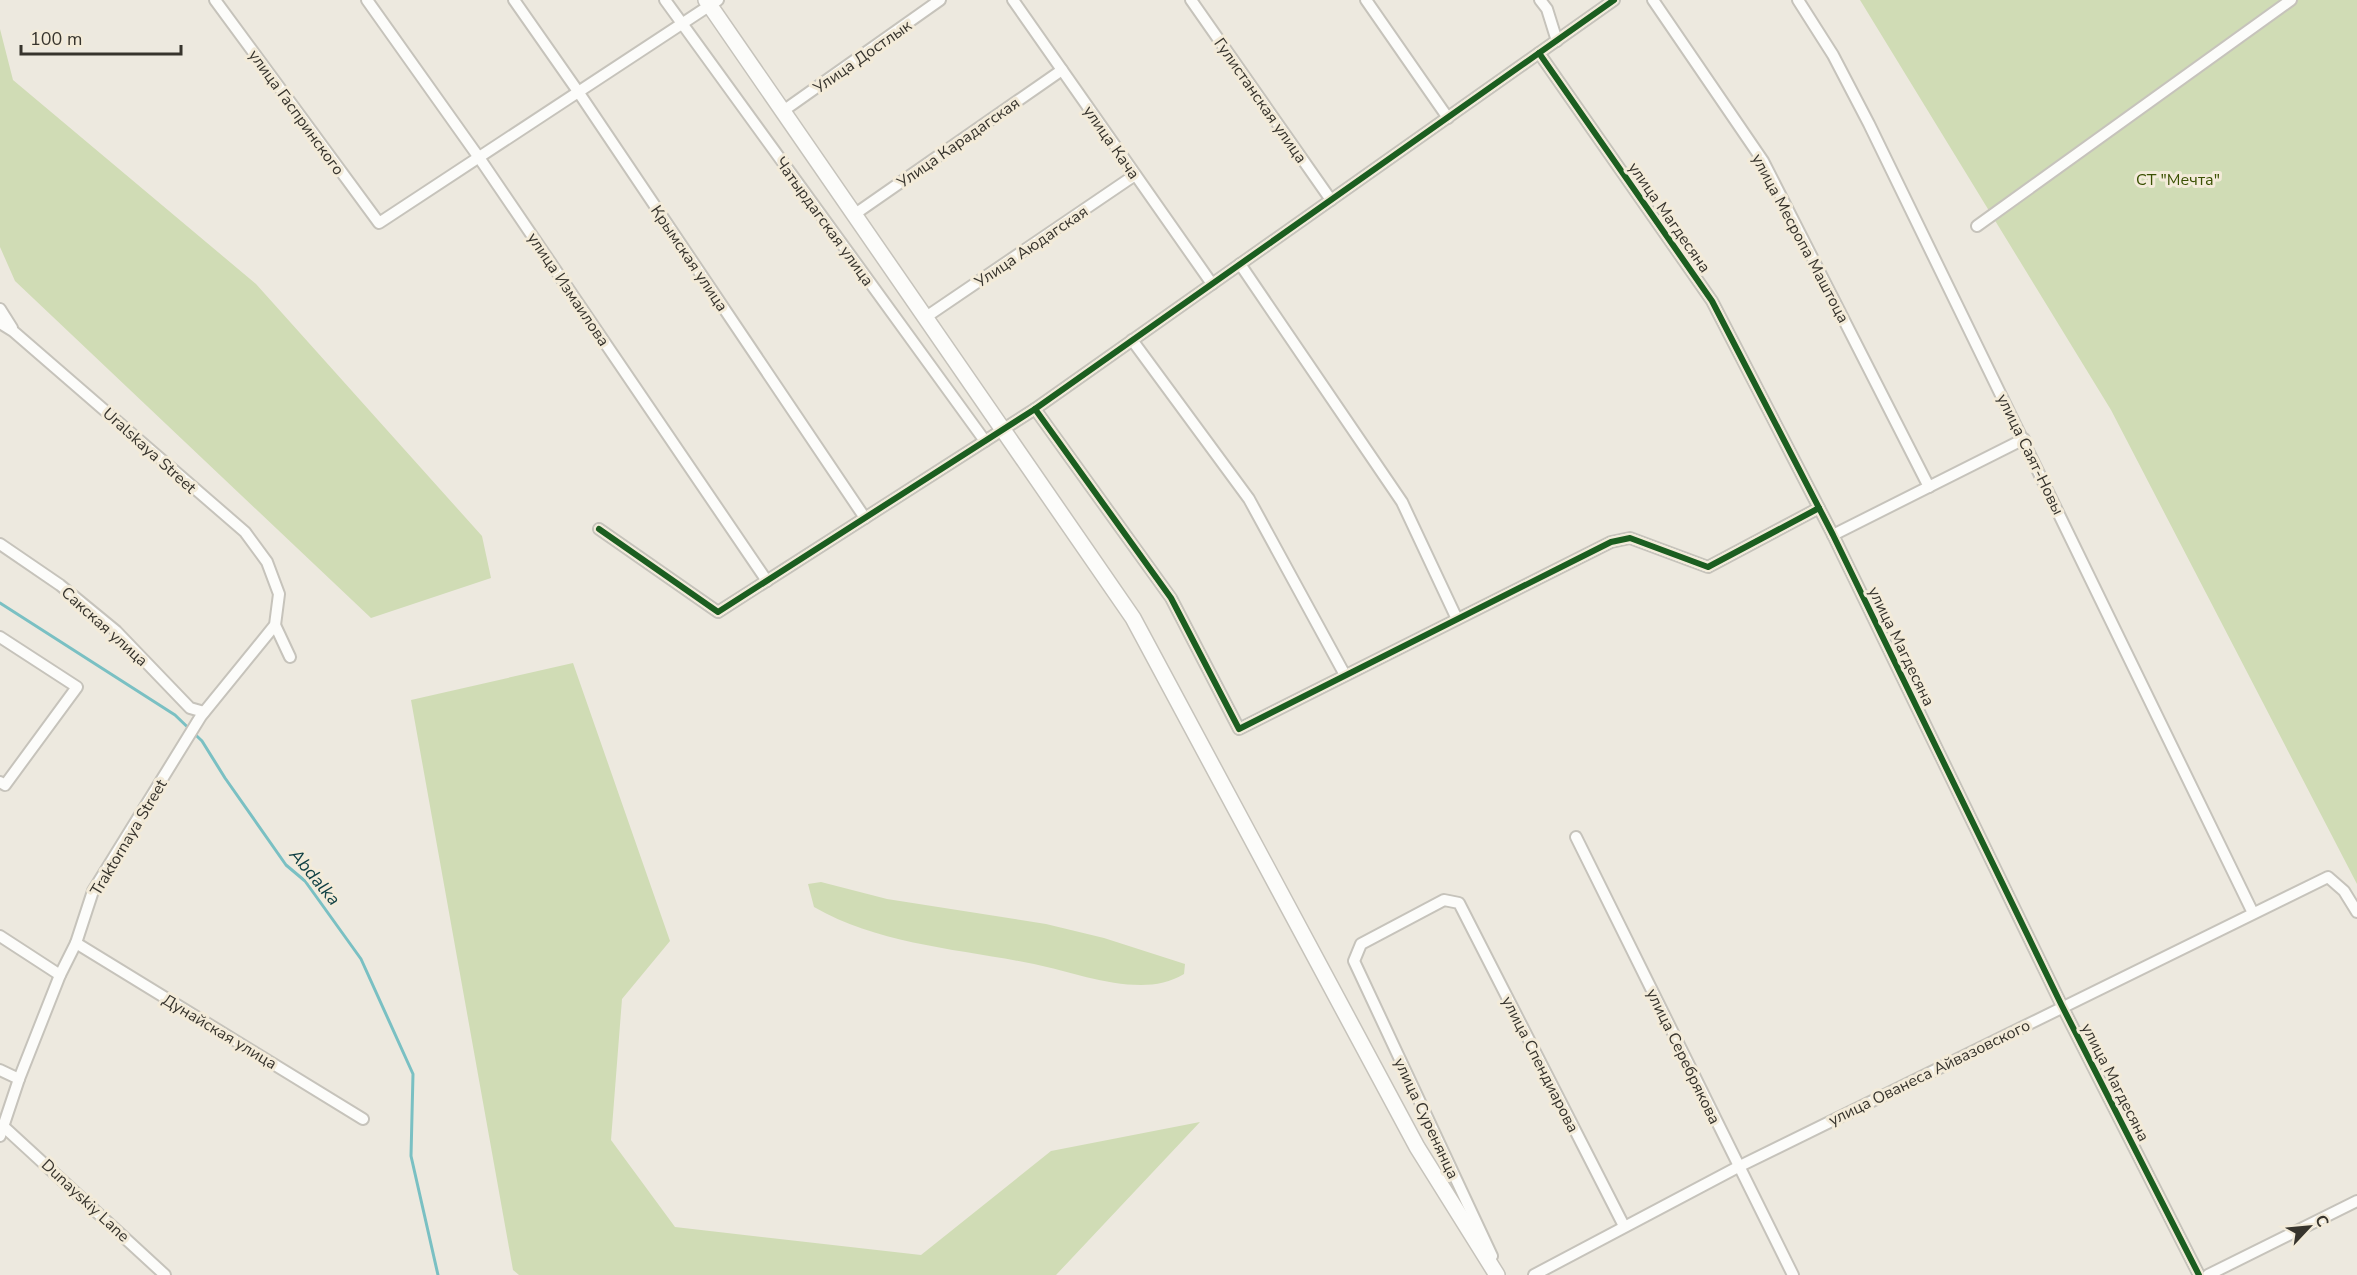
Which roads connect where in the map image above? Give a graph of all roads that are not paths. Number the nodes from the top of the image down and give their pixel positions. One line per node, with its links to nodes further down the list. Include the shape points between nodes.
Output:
1 (215, 0): 22 (street, улица Гаспринского, via 379,224)
2 (367, 0): 22 (street, улица Измаилова)
3 (513, 0): 19 (street, Крымская улица)
4 (665, 0): 15 (street, Чатырдагская улица)
5 (940, 0): 20 (street, Улица Достлык)
6 (1013, 0): 18 (street, улица Кача)
7 (1191, 0): 24 (street, Гулистанская улица)
8 (1366, 0): 21 (street)
9 (1540, 0): 16 (street)
10 (1614, 0): 16 (street)
11 (1653, 0): 38 (street, улица Месропа Маштоца, via 1763,161)
12 (1798, 0): 36 (street, улица Саят-Новы, via 1833,55 1869,124)
13 (2291, 0): 26 (street)
14 (711, 2): 15 (street); 20 (main road)
15 (682, 24): 19 (street); 37 (street, Чатырдагская улица)
16 (1557, 40): 17 (street)
17 (1539, 53): 21 (street); 39 (street, улица Магдесяна, via 1712,301)
18 (1062, 70): 23 (street, улица Кача); 25 (street, Улица Карадагская)
19 (578, 90): 22 (street); 40 (street, Крымская улица)
20 (783, 111): 25 (main road)
21 (1448, 118): 24 (street)
22 (480, 159): 44 (street, улица Измаилова)
23 (1135, 175): 28 (street, улица Кача); 30 (street, Улица Аюдагская)
24 (1331, 200): 27 (street)
25 (855, 214): 30 (main road)
26 (1977, 226)
27 (1240, 264): 28 (street); 45 (street, via 1402,502)
28 (1212, 284): 33 (street)
29 (0, 309): 32 (street)
30 (926, 317): 35 (main road)
31 (0, 323): 32 (street, Uralskaya Street)
32 (14, 331): 46 (street, Uralskaya Street, via 245,532 267,562 279,594)
33 (1132, 340): 34 (street); 49 (street, via 1249,499)
34 (1035, 409): 35 (street); 49 (street, via 1171,598 1239,729)
35 (1004, 429): 37 (street); 68 (main road, via 1133,618 1417,1147)
36 (2024, 439): 38 (street); 55 (street, улица Саят-Новы)
37 (985, 441): 40 (street)
38 (1929, 487): 42 (street)
39 (1819, 508): 42 (street, улица Магдесяна); 45 (street, via 1708,567 1630,538 1611,542)
40 (865, 518): 44 (street)
41 (599, 529): 44 (street, via 718,612)
42 (1833, 535): 59 (street, улица Магдесяна)
43 (0, 544): 50 (street, Сакская улица, via 60,585 116,631 190,708)
44 (767, 581)
45 (1457, 619): 49 (street)
46 (275, 625): 48 (street); 50 (street, Traktornaya Street)
47 (0, 637): 51 (street, via 77,687 5,785)
48 (290, 657)
49 (1345, 675)
50 (202, 714): 57 (street, Traktornaya Street, via 93,891)
51 (0, 782)
52 (1576, 837): 64 (street, улица Серебрякова)
53 (1459, 903): 66 (street, улица Спендиарова); 68 (street, улица Суренянца, via 1444,900 1361,944 1354,961)
54 (2357, 912): 55 (street, улица Ованеса Айвазовского, via 2344,891 2328,876)
55 (2253, 913): 59 (street, улица Ованеса Айвазовского)
56 (0, 936): 58 (street)
57 (76, 943): 58 (street, Traktornaya Street); 62 (street, Дунайская улица)
58 (60, 975): 61 (street, Traktornaya Street)
59 (2062, 1006): 64 (street, улица Ованеса Айвазовского); 71 (street, улица Магдесяна)
60 (0, 1070): 61 (street)
61 (19, 1079): 63 (street, Traktornaya Street)
62 (363, 1119)
63 (2, 1132): 67 (street, Dunayskiy Lane)
64 (1738, 1167): 66 (street, улица Ованеса Айвазовского); 70 (street, улица Серебрякова)
65 (2357, 1201): 72 (street)
66 (1624, 1226): 69 (street, улица Ованеса Айвазовского)
67 (165, 1275)
68 (1499, 1275)
69 (1534, 1275)
70 (1793, 1275)
71 (2199, 1275)
72 (2208, 1275)

